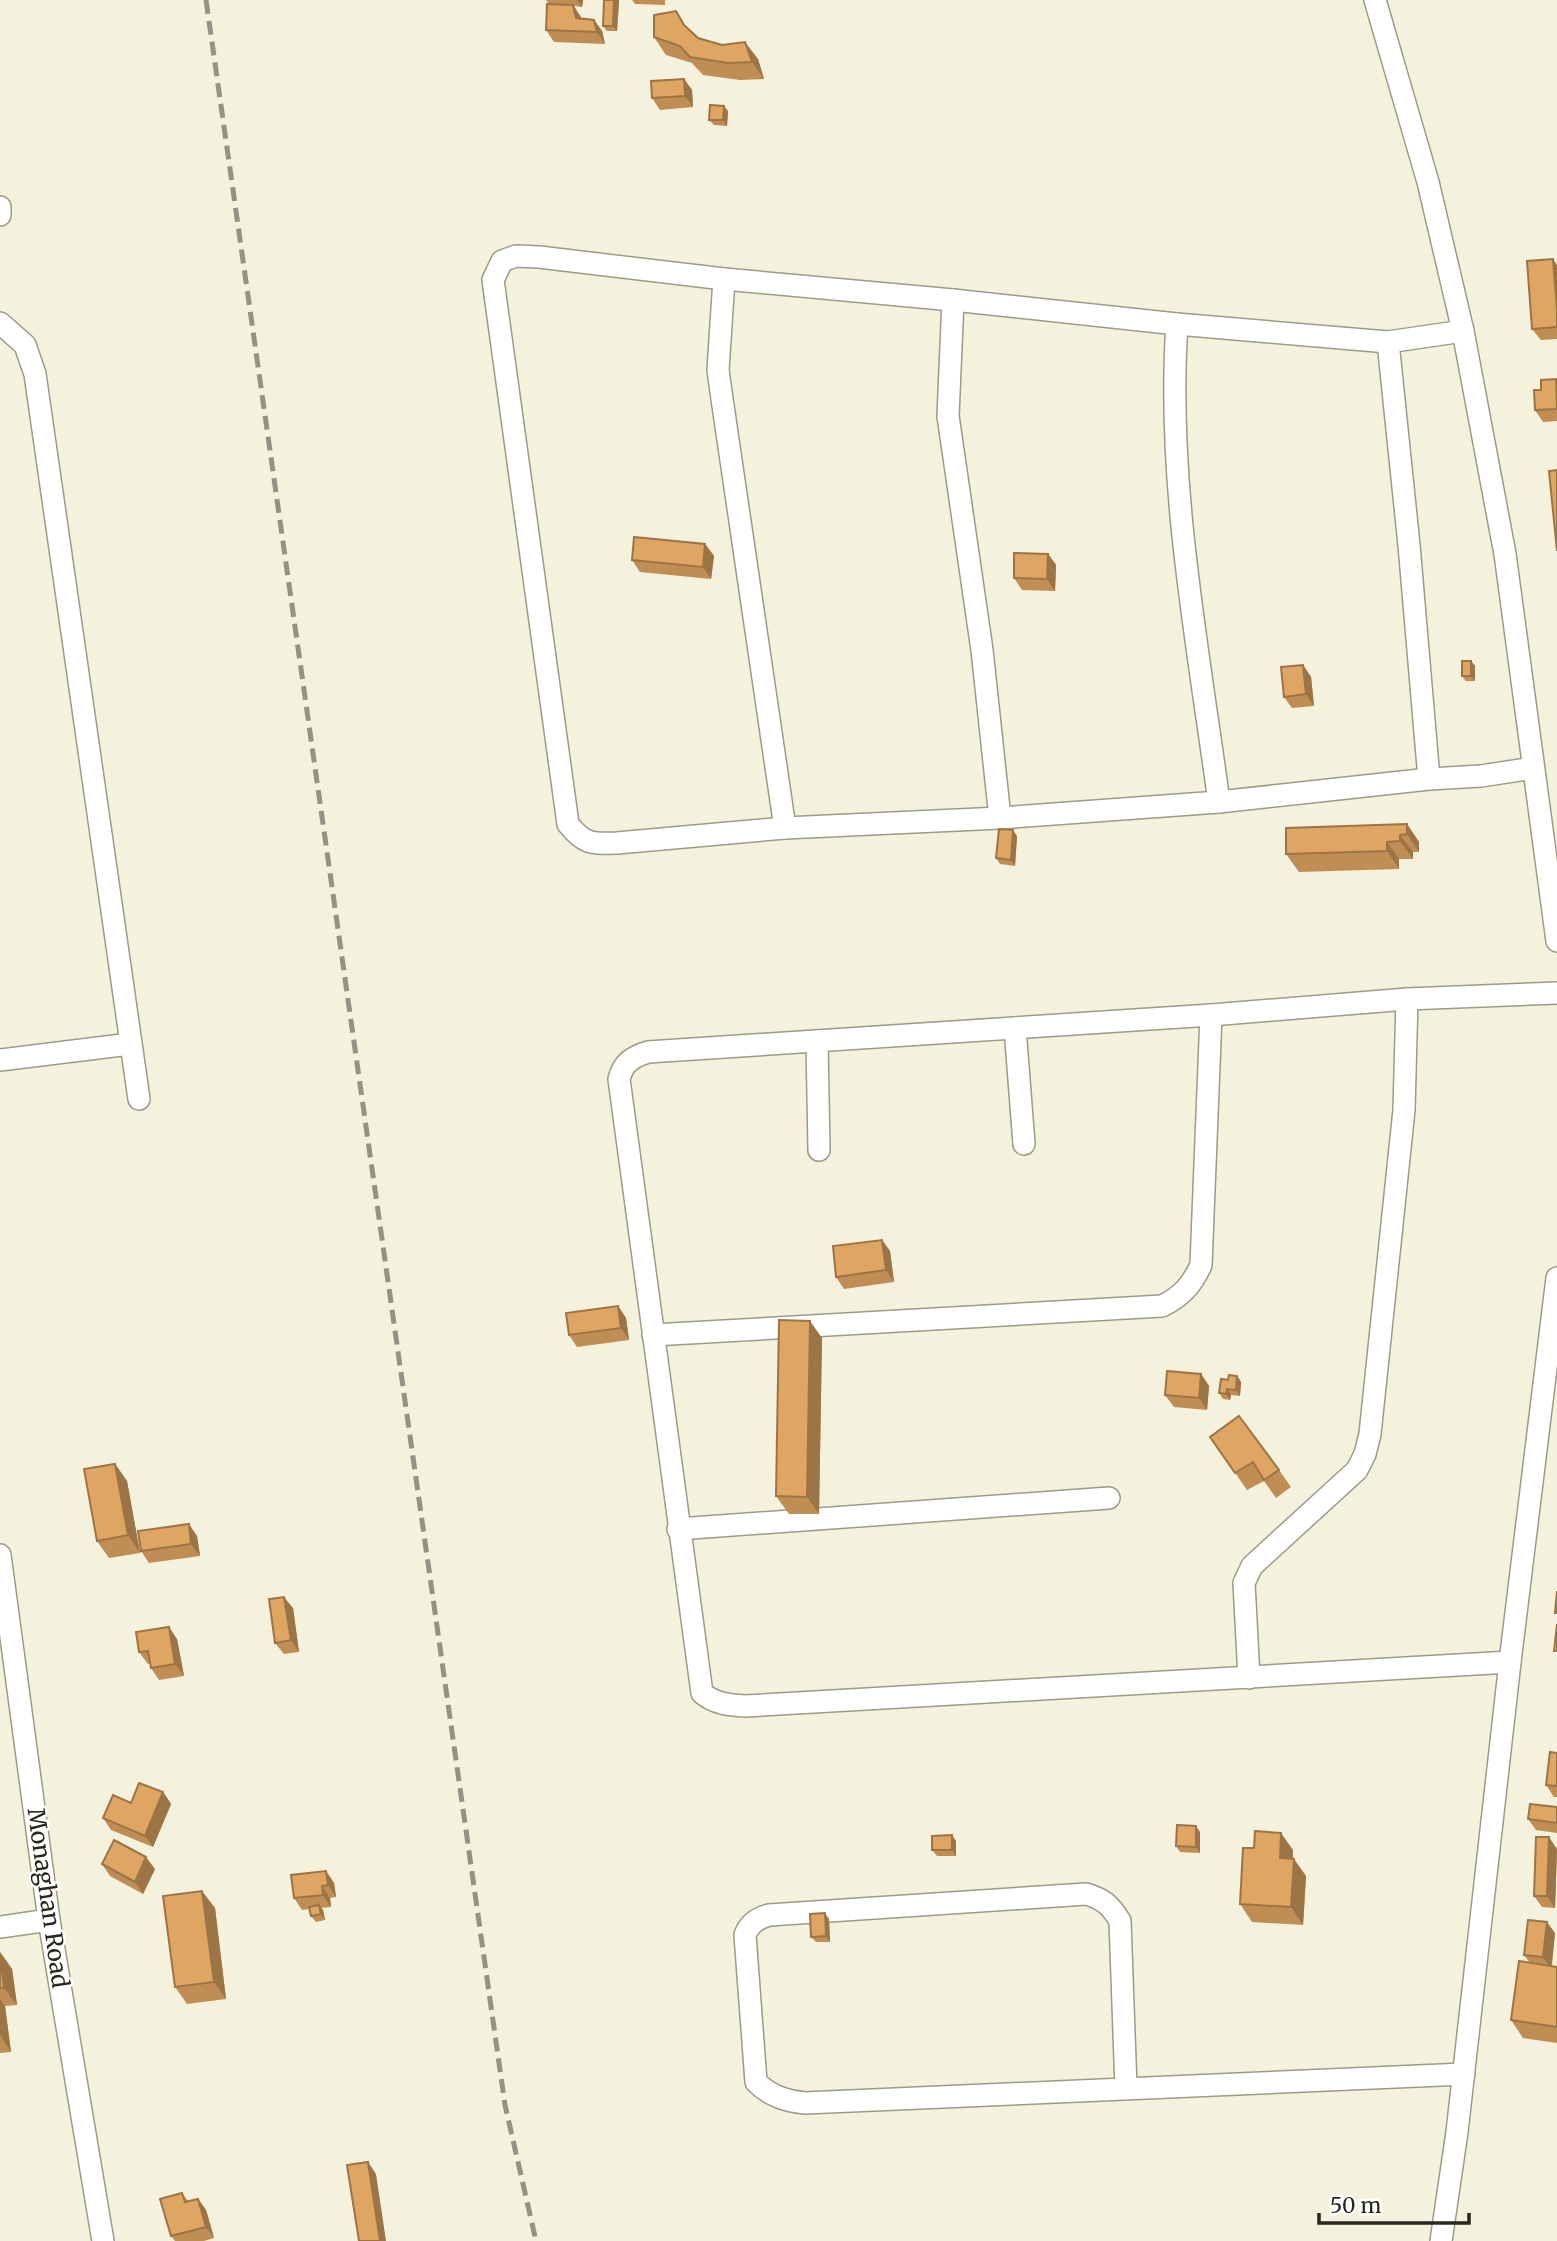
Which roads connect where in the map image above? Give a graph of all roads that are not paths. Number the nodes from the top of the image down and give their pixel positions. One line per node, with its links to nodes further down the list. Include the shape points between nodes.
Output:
1 (1375, 0): 8 (street, via 1428,182)
2 (0, 207): 3 (street)
3 (0, 215)
4 (724, 279): 5 (street); 14 (street, via 718,370); 14 (street, via 516,256 502,261 493,279 568,824 579,838 593,844)
5 (953, 300): 7 (street); 13 (street, via 948,416 982,650)
6 (0, 323): 21 (street, via 25,345 35,374)
7 (1177, 324): 9 (street); 12 (street, via 1175,428)
8 (1463, 331): 9 (street); 10 (street, via 1505,554)
9 (1388, 342): 11 (street)
10 (1533, 768): 11 (street); 15 (street)
11 (1429, 779): 12 (street)
12 (1219, 802): 13 (street)
13 (1000, 818): 14 (street)
14 (785, 828)
15 (1557, 941)
16 (1557, 993): 17 (street)
17 (1408, 999): 18 (street); 32 (street, via 1404,1110 1370,1434 1357,1469 1252,1566 1244,1583)
18 (1211, 1015): 19 (street); 27 (street, via 1201,1265 1176,1299 1162,1306)
19 (1014, 1028): 20 (street); 24 (street)
20 (817, 1041): 25 (street); 27 (street, via 648,1052 637,1055 622,1069 619,1079)
21 (130, 1044): 22 (street); 23 (street)
22 (0, 1060)
23 (139, 1099)
24 (1024, 1144)
25 (819, 1150)
26 (1557, 1278): 31 (street)
27 (653, 1335): 29 (street)
28 (1109, 1498): 29 (street)
29 (678, 1529): 32 (street, via 702,1693 719,1703 746,1706)
30 (0, 1555): 33 (street, Monaghan Road)
31 (1510, 1662): 32 (street); 35 (street)
32 (1249, 1678)
33 (50, 1920): 34 (street); 37 (street, Monaghan Road)
34 (0, 1927)
35 (1464, 2074): 36 (street); 38 (street)
36 (1126, 2088): 36 (street, via 805,2103 764,2091 756,2082 748,1928 769,1915 1086,1894 1097,1897 1107,1902 1120,1921)
37 (103, 2241)
38 (1441, 2241)

